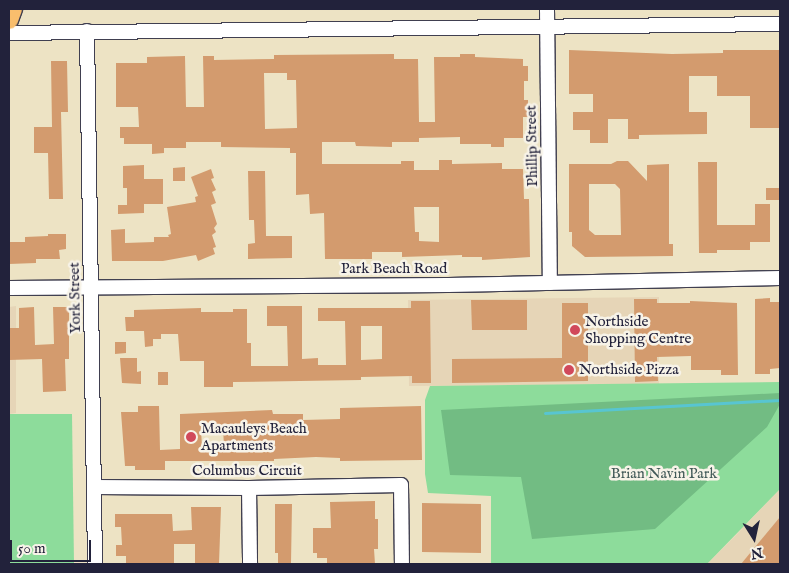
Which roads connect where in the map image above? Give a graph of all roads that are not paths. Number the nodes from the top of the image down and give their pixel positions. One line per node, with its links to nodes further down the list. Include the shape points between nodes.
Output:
1 (13, 9): 3 (main road)
2 (547, 9): 5 (street, Phillip Street)
3 (9, 20)
4 (780, 24): 5 (street)
5 (547, 28): 6 (street); 9 (street, Phillip Street)
6 (87, 31): 7 (street); 10 (street, York Street)
7 (9, 34)
8 (780, 278): 9 (street, Park Beach Road)
9 (550, 283): 10 (street, Park Beach Road)
10 (91, 286): 11 (street, Park Beach Road); 12 (street, York Street)
11 (9, 288)
12 (94, 486): 13 (street, Columbus Circuit); 14 (street, York Street)
13 (249, 488): 15 (street); 16 (street, Columbus Circuit, via 401,484)
14 (95, 564)
15 (250, 564)
16 (402, 564)

